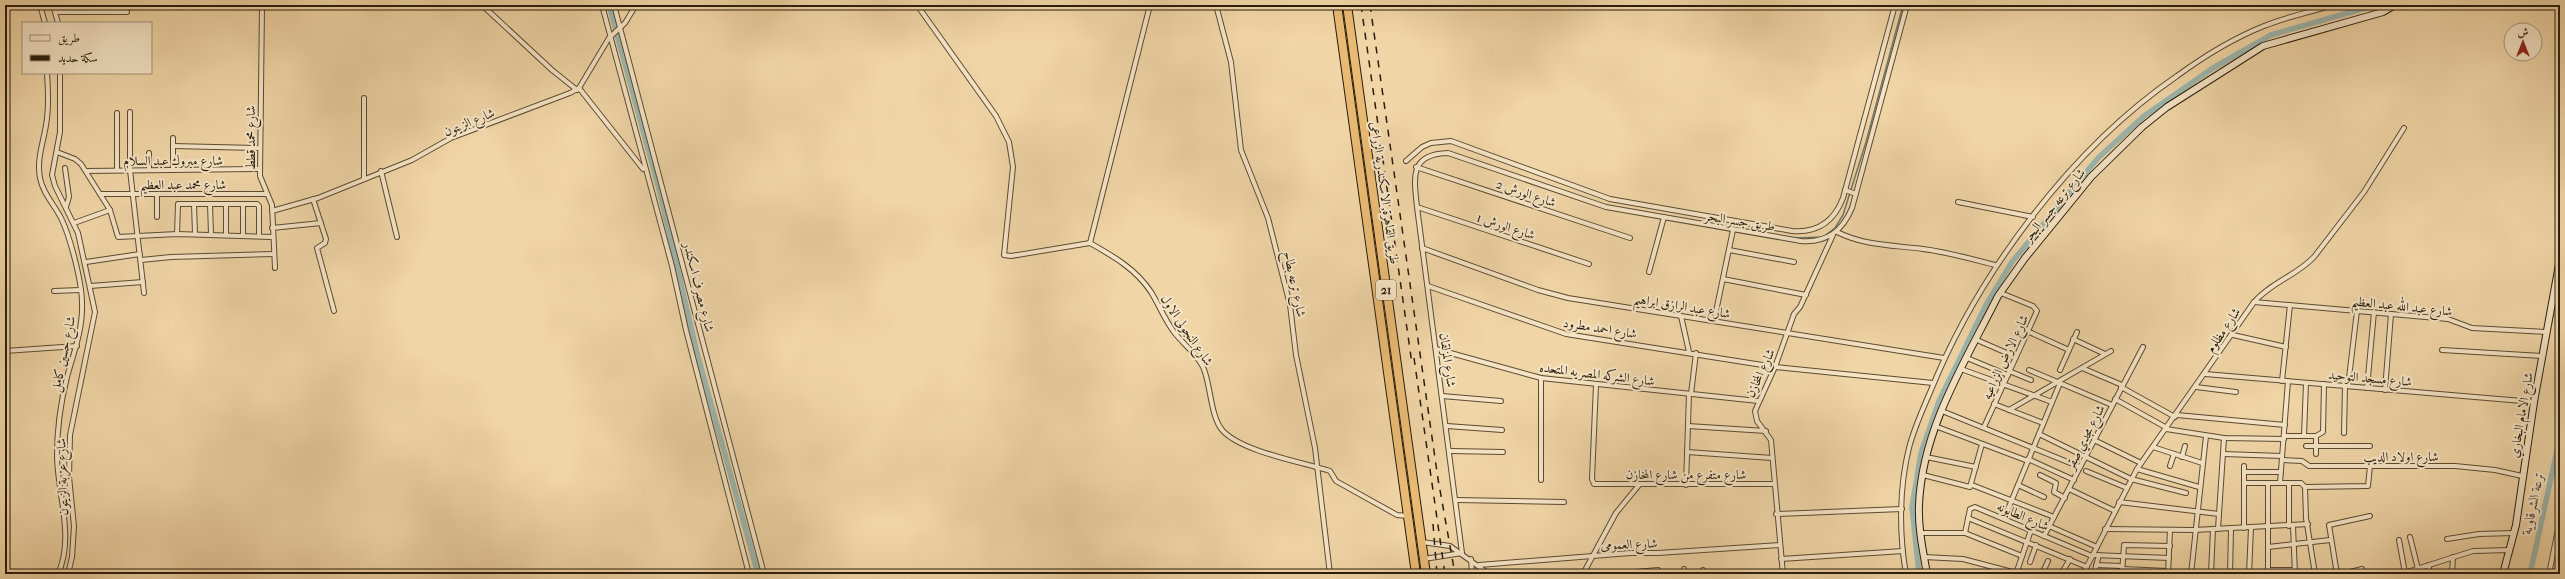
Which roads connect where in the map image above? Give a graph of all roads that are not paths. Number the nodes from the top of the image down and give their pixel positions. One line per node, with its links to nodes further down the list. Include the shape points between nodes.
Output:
1 (40, 5): 19 (street)
2 (53, 5): 17 (street)
3 (262, 5): 32 (street, شارع محمد قطط)
4 (482, 5): 25 (street, via 552,70)
5 (602, 5): 22 (street, شارع مصرف اسكندر)
6 (614, 5): 21 (street, شارع مصرف اسكندر)
7 (636, 5): 21 (street)
8 (917, 5): 82 (street, via 996,116 1009,142 1013,167 1004,255)
9 (1150, 5): 82 (street)
10 (1216, 5): 213 (street, شارع ترعه بطاح, via 1232,62 1241,150 1266,210 1284,278)
11 (1337, 5): 249 (highway, طريق القاهرة, الاسكندرية الزراعى / 21)
12 (1347, 5): 277 (highway, طريق القاهرة, الاسكندرية الزراعى / 21)
13 (1895, 5): 47 (street, طريق جسر البحر)
14 (1907, 5): 52 (street, طريق جسر البحر)
15 (2334, 5): 65 (street, شارع ترعه جسر البحر, via 2264,26 2177,75 2134,110 2075,165)
16 (2395, 5): 101 (street, شارع ترعه جسر البحر, via 2383,12 2263,46 2167,107 2142,127 2090,177)
17 (56, 12): 18 (street); 20 (street)
18 (127, 12)
19 (45, 22)
20 (58, 22)
21 (621, 28): 22 (street); 317 (street, شارع مصرف اسكندر)
22 (611, 36): 25 (street); 45 (street, شارع مصرف اسكندر)
23 (47, 74): 99 (street, شارع حسين كامل, via 47,118 39,158 40,178 67,233)
24 (60, 74): 33 (street, شارع عزبة الزيتون, via 60,132)
25 (578, 89): 43 (street, شارع الزيتون, via 451,138 412,160); 45 (street, via 628,146)
26 (364, 98): 46 (street)
27 (130, 112): 40 (street)
28 (117, 113): 39 (street)
29 (2404, 128): 104 (street, شارع مظلوم, via 2364,192 2308,264 2278,281)
30 (173, 138): 31 (street)
31 (173, 146): 32 (street); 42 (street)
32 (258, 148): 38 (street, شارع محمد قطط)
33 (57, 152): 44 (street, via 79,161); 59 (street, شارع عزبة الزيتون, via 52,175)
34 (148, 153): 41 (street)
35 (1406, 160): 47 (street, طريق جسر البحر, via 1431,142 1451,141 1610,199 1792,231 1809,231 1824,225 1839,209)
36 (65, 168): 59 (street, via 69,197)
37 (1416, 168): 60 (street, شارع المزلقان); 64 (street, طريق جسر البحر, via 1431,156 1448,153 1601,206); 81 (street, شارع الورش 2)
38 (259, 169): 42 (street, شارع مبروك عبد السلام); 51 (street, شارع محمد قطط, via 260,182)
39 (117, 170): 40 (street, شارع مبروك عبد السلام); 44 (street, شارع مبروك عبد السلام)
40 (130, 170): 41 (street, شارع مبروك عبد السلام); 48 (street)
41 (149, 170): 42 (street, شارع مبروك عبد السلام)
42 (173, 170)
43 (381, 170): 46 (street, شارع الزيتون); 80 (street)
44 (86, 171): 49 (street)
45 (645, 172): 316 (street, شارع مصرف اسكندر, via 672,266)
46 (364, 178): 53 (street, شارع الزيتون)
47 (1845, 190): 52 (street)
48 (133, 193): 49 (street, شارع محمد عبد العظيم); 50 (street, شارع محمد عبد العظيم); 76 (street)
49 (100, 194): 61 (street)
50 (157, 194): 51 (street, شارع محمد عبد العظيم); 63 (street)
51 (266, 194): 62 (street, شارع محمد قطط)
52 (1856, 194): 70 (street, طريق جسر البحر, via 1848,216)
53 (313, 199): 62 (street, شارع الزيتون); 67 (street)
54 (1958, 202): 65 (street)
55 (194, 204): 56 (street); 71 (street, via 177,205); 72 (street)
56 (210, 204): 57 (street); 73 (street)
57 (226, 204): 58 (street); 74 (street)
58 (242, 204): 75 (street); 77 (street, via 259,205)
59 (66, 207): 66 (street, شارع عزبة الزيتون)
60 (1417, 207): 83 (street, شارع المزلقان); 91 (street, شارع الورش 1)
61 (110, 210): 66 (street); 76 (street, via 118,236)
62 (272, 211): 68 (street, شارع محمد قطط)
63 (157, 217)
64 (1664, 217): 69 (street, طريق جسر البحر); 94 (street)
65 (2034, 217): 92 (street, شارع ترعه جسر البحر)
66 (74, 223): 89 (street, شارع عزبة الزيتون)
67 (321, 223): 68 (street); 106 (street, via 326,241 317,248)
68 (272, 228): 79 (street, شارع محمد قطط)
69 (1734, 230): 78 (street, طريق جسر البحر, via 1808,241); 84 (street)
70 (1837, 232): 78 (street, طريق جسر البحر); 92 (street, via 1861,241 1923,249)
71 (177, 234): 72 (street); 76 (street)
72 (195, 234): 73 (street)
73 (211, 234): 74 (street)
74 (226, 234): 75 (street)
75 (243, 234): 77 (street)
76 (138, 235): 85 (street)
77 (259, 235): 79 (street)
78 (1833, 235): 103 (street, شارع المخازن)
79 (272, 236): 86 (street, شارع محمد قطط)
80 (397, 238)
81 (1630, 238)
82 (1090, 243): 213 (street, شارع النجولى الاول, via 1125,265 1146,286 1173,331 1200,361 1217,420 1223,431 1261,452)
83 (1422, 248): 98 (street, شارع المزلقان); 110 (street, شارع عبد الرازق ابراهيم, via 1555,295)
84 (1729, 250): 90 (street); 95 (street)
85 (140, 254): 88 (street); 89 (street)
86 (274, 254): 88 (street); 93 (street, شارع محمد قطط)
87 (2560, 259): 114 (street, شارع الامام البخاري)
88 (141, 260): 96 (street)
89 (86, 262): 97 (street, شارع عزبة الزيتون)
90 (1794, 262)
91 (1590, 264)
92 (1995, 265): 132 (street, شارع ترعه جسر البحر)
93 (275, 268)
94 (1649, 272)
95 (1723, 279): 103 (street); 111 (street)
96 (143, 282): 97 (street); 102 (street)
97 (90, 286): 315 (street, شارع عزبة الزيتون, via 94,302 94,322 70,435 69,477 74,526)
98 (1428, 286): 122 (street, شارع المزلقان); 127 (street, شارع احمد مطرود, via 1561,333)
99 (80, 290): 100 (street); 119 (street, شارع حسين كامل, via 82,312)
100 (54, 292)
101 (2001, 292): 112 (street, شارع الارض الزراعيه, via 2036,309); 118 (street, شارع ترعه جسر البحر)
102 (144, 293)
103 (1806, 296): 116 (street, شارع المخازن, via 1794,314)
104 (2254, 302): 105 (street, شارع عبد الله عبد العظيم); 115 (street, شارع مظلوم)
105 (2290, 305): 107 (street, شارع عبد الله عبد العظيم); 120 (street)
106 (334, 310)
107 (2357, 311): 108 (street, شارع عبد الله عبد العظيم); 152 (street)
108 (2374, 312): 109 (street, شارع عبد الله عبد العظيم); 154 (street)
109 (2391, 314): 114 (street, شارع عبد الله عبد العظيم, via 2448,318 2472,328); 155 (street)
110 (1681, 316): 111 (street, شارع عبد الرازق ابراهيم); 127 (street)
111 (1714, 321): 116 (street, شارع عبد الرازق ابراهيم)
112 (2027, 331): 123 (street); 131 (street, شارع الارض الزراعيه)
113 (2077, 332): 117 (street)
114 (2546, 332): 130 (street, شارع الامام البخاري)
115 (2233, 334): 120 (street); 140 (street, شارع مظلوم)
116 (1788, 335): 132 (street, شارع عبد الرازق ابراهيم); 134 (street, شارع المخازن)
117 (2073, 339): 123 (street); 129 (street)
118 (1977, 340): 131 (street); 133 (street, شارع ترعه جسر البحر)
119 (77, 346): 125 (street); 314 (street, شارع حسين كامل, via 67,378 58,432 58,477 65,544)
120 (2286, 346): 143 (street)
121 (2143, 348): 151 (street, شارع مجدي صقر)
122 (1436, 349): 141 (street, شارع الشركه المصريه المتحده); 159 (street, شارع المزلقان)
123 (2069, 350): 138 (street)
124 (2442, 350): 130 (street)
125 (5, 351)
126 (2111, 351): 129 (street)
127 (1688, 352): 128 (street, شارع احمد مطرود)
128 (1696, 353): 134 (street, شارع احمد مطرود); 157 (street)
129 (2105, 354): 135 (street)
130 (2542, 356): 164 (street, شارع الامام البخاري)
131 (2016, 357): 139 (street, شارع الارض الزراعيه)
132 (1944, 358): 146 (street, شارع ترعه جسر البحر)
133 (1967, 358): 136 (street, شارع ترعه جسر البحر); 139 (street)
134 (1775, 367): 146 (street, شارع احمد مطرود); 162 (street, شارع المخازن)
135 (2082, 368): 145 (street); 151 (street)
136 (1962, 369): 150 (street); 168 (street, شارع ترعه جسر البحر)
137 (2029, 370): 145 (street)
138 (2060, 370)
139 (2008, 373): 142 (street); 150 (street, شارع الارض الزراعيه)
140 (2205, 374): 143 (street, شارع مسجد التوحيد); 153 (street, شارع مظلوم)
141 (1541, 378): 149 (street, شارع الشركه المصريه المتحده); 222 (street)
142 (2031, 380)
143 (2282, 381): 144 (street, شارع مسجد التوحيد)
144 (2288, 381): 147 (street, شارع مسجد التوحيد); 174 (street)
145 (2058, 382): 158 (street); 163 (street); 166 (street)
146 (1933, 383): 244 (street, شارع ترعه جسر البحر, via 1908,450)
147 (2306, 383): 148 (street, شارع مسجد التوحيد); 183 (street)
148 (2324, 384): 152 (street, شارع مسجد التوحيد); 181 (street, via 2324,430)
149 (1596, 385): 157 (street, شارع الشركه المصريه المتحده); 230 (street, شارع متفرع من شارع المخازن, via 1592,479 1594,484)
150 (2003, 385): 158 (street); 165 (street, شارع الارض الزراعيه)
151 (2122, 386): 160 (street, شارع مجدي صقر); 169 (street)
152 (2347, 386): 154 (street, شارع مسجد التوحيد); 179 (street)
153 (2196, 387): 156 (street); 169 (street, شارع مظلوم)
154 (2367, 388): 155 (street, شارع مسجد التوحيد)
155 (2385, 390): 164 (street, شارع مسجد التوحيد)
156 (2236, 392)
157 (1690, 394): 162 (street, شارع الشركه المصريه المتحده); 172 (street)
158 (2033, 395): 163 (street); 167 (street)
159 (1442, 396): 161 (street); 171 (street, شارع المزلقان)
160 (2115, 399): 166 (street, شارع مجدي صقر); 176 (street)
161 (1501, 401)
162 (1758, 401): 178 (street, شارع المخازن, via 1755,416)
163 (2052, 402): 170 (street)
164 (2534, 402): 220 (street, شارع الامام البخاري)
165 (1994, 404): 167 (street); 175 (street, شارع الارض الزراعيه)
166 (2112, 405): 186 (street, شارع مجدي صقر)
167 (2009, 410): 170 (street)
168 (1942, 411): 173 (street, شارع ترعه جسر البحر); 175 (street)
169 (2176, 416): 174 (street); 176 (street, شارع مظلوم)
170 (2043, 422): 180 (street)
171 (1446, 426): 177 (street); 194 (street, شارع المزلقان)
172 (1688, 426): 178 (street); 196 (street)
173 (1935, 426): 187 (street); 201 (street, شارع ترعه جسر البحر)
174 (2285, 426): 184 (street)
175 (1984, 427): 193 (street)
176 (2167, 428): 182 (street); 192 (street, شارع مظلوم)
177 (1502, 430)
178 (1766, 431): 203 (street, شارع المخازن, via 1771,440)
179 (2344, 433)
180 (2039, 434): 193 (street); 200 (street)
181 (2318, 435): 183 (street); 190 (street)
182 (2206, 436): 185 (street); 207 (street)
183 (2304, 436): 184 (street)
184 (2284, 437): 185 (street); 204 (street)
185 (2224, 438): 198 (street)
186 (2094, 440): 200 (street, شارع مجدي صقر); 206 (street)
187 (1982, 444): 205 (street); 211 (street)
188 (2185, 446): 202 (street)
189 (2306, 446): 190 (street)
190 (2316, 446): 191 (street); 199 (street)
191 (2370, 446)
192 (2153, 447): 197 (street); 206 (street, شارع مظلوم)
193 (2033, 448): 205 (street); 212 (street)
194 (1450, 451): 195 (street); 240 (street, شارع المزلقان)
195 (1503, 452)
196 (1687, 452): 203 (street); 228 (street)
197 (2174, 454): 202 (street); 208 (street)
198 (2222, 454): 204 (street, شارع اولاد الديب); 248 (street)
199 (2316, 454)
200 (2086, 456): 212 (street, شارع مجدي صقر); 221 (street)
201 (1926, 457): 211 (street); 218 (street, شارع ترعه جسر البحر)
202 (2182, 457): 207 (street)
203 (1772, 458): 229 (street, شارع المخازن)
204 (2282, 458): 210 (street, شارع اولاد الديب, via 2302,461 2309,466); 217 (street)
205 (2028, 460): 223 (street); 231 (street)
206 (2141, 463): 214 (street, شارع مظلوم)
207 (2202, 463): 233 (street)
208 (2170, 466)
209 (2244, 466): 216 (street)
210 (2370, 466): 220 (street, شارع اولاد الديب, via 2455,466); 234 (street, via 2368,486)
211 (1976, 467): 232 (street)
212 (2080, 467): 223 (street, شارع مجدي صقر)
213 (1317, 468): 249 (street, شارع النجولى الاول, via 1330,471 1336,481 1397,515); 318 (street, شارع ترعه بطاح)
214 (2137, 469): 221 (street, شارع مظلوم); 233 (street)
215 (2086, 471): 235 (street)
216 (2244, 472): 217 (street); 224 (street)
217 (2281, 472): 226 (street)
218 (1923, 475): 232 (street); 267 (street, شارع ترعه جسر البحر, via 1919,505)
219 (2040, 475): 239 (street, via 2056,483 2054,492)
220 (2522, 476): 269 (street, شارع الامام البخاري)
221 (2132, 479): 235 (street, شارع مظلوم); 237 (street)
222 (1541, 480)
223 (2074, 480): 236 (street, شارع مجدي صقر)
224 (2244, 483): 225 (street); 259 (street)
225 (2268, 483): 226 (street); 258 (street)
226 (2280, 483): 227 (street)
227 (2289, 483): 234 (street, via 2302,483); 257 (street)
228 (1686, 484): 229 (street, شارع متفرع من شارع المخازن); 230 (street, شارع متفرع من شارع المخازن)
229 (1774, 484): 247 (street, شارع المخازن)
230 (1639, 485): 288 (street, via 1616,513)
231 (2018, 485): 238 (street); 241 (street)
232 (1971, 486): 241 (street)
233 (2199, 487): 246 (street)
234 (2305, 487): 255 (street)
235 (2127, 488): 243 (street, شارع مظلوم)
236 (2070, 489): 239 (street, شارع مجدي صقر); 245 (street)
237 (2186, 493)
238 (2044, 496)
239 (2065, 498): 251 (street, شارع مجدي صقر)
240 (1456, 500): 242 (street); 287 (street, شارع المزلقان)
241 (2012, 500): 251 (street); 253 (street)
242 (1564, 502)
243 (2119, 502): 245 (street, شارع مظلوم); 246 (street)
244 (1902, 509): 247 (street); 285 (street, شارع ترعه جسر البحر)
245 (2115, 511): 261 (street, شارع مظلوم)
246 (2196, 512): 248 (street); 266 (street)
247 (1776, 514): 280 (street, شارع المخازن)
248 (2218, 514): 262 (street)
249 (1408, 516): 319 (highway, طريق القاهرة, الاسكندرية الزراعى / 21)
250 (2370, 516): 274 (street, via 2332,523 2328,528)
251 (2054, 517): 256 (street, شارع مجدي صقر)
252 (1968, 518): 253 (street, شارع الطابونه, via 1973,506); 268 (street); 276 (street)
253 (2004, 519): 264 (street, شارع الطابونه)
254 (2560, 519): 272 (street)
255 (2308, 524): 257 (street); 278 (street)
256 (2049, 526): 270 (street, شارع مجدي صقر); 283 (street)
257 (2291, 526): 258 (street); 282 (street)
258 (2268, 527): 260 (street); 284 (street)
259 (2244, 528): 260 (street); 263 (street)
260 (2251, 528): 336 (street)
261 (2105, 529): 265 (street); 283 (street, شارع مظلوم)
262 (2215, 529): 263 (street); 266 (street); 334 (street)
263 (2231, 529): 335 (street)
264 (2031, 530): 270 (street, شارع الطابونه); 276 (street)
265 (2170, 530): 266 (street); 281 (street)
266 (2194, 530): 333 (street)
267 (1920, 532): 268 (street); 293 (street, شارع ترعه جسر البحر)
268 (1965, 533): 290 (street)
269 (2514, 533): 273 (street, via 2478,534); 286 (street, شارع الامام البخاري)
270 (2044, 536): 291 (street, شارع الطابونه)
271 (2410, 537): 309 (street)
272 (2558, 538): 344 (street)
273 (2447, 539)
274 (2330, 540): 278 (street); 338 (street)
275 (2399, 540): 340 (street)
276 (2027, 541): 279 (street); 290 (street)
277 (1422, 542): 287 (street, via 1443,544); 296 (highway, طريق القاهرة, الاسكندرية الزراعى / 21)
278 (2311, 543): 282 (street); 337 (street)
279 (2036, 544): 298 (street); 301 (street)
280 (1780, 545): 288 (street, شارع العمومى); 297 (street, شارع المخازن)
281 (2170, 546): 292 (street, via 2125,544); 295 (street)
282 (2294, 546): 284 (street); 313 (street)
283 (2097, 547): 291 (street, شارع مظلوم)
284 (2268, 547): 312 (street)
285 (1903, 550): 297 (street); 326 (street, شارع ترعه جسر البحر)
286 (2510, 550): 294 (street, via 2478,550); 343 (street, شارع الامام البخاري)
287 (1462, 553): 296 (street); 299 (street)
288 (1594, 555): 302 (street, شارع العمومى); 323 (street)
289 (2099, 555): 291 (street, شارع الطابونه); 292 (street, شارع الطابونه); 303 (street)
290 (2022, 556): 310 (street)
291 (2093, 556): 305 (street, شارع مظلوم)
292 (2123, 556): 295 (street, شارع الطابونه); 308 (street)
293 (1924, 557): 310 (street, via 1963,559); 327 (street, شارع ترعه جسر البحر)
294 (2453, 557): 304 (street); 342 (street)
295 (2169, 558): 311 (street)
296 (1424, 559): 320 (highway, طريق القاهرة, الاسكندرية الزراعى / 21)
297 (1781, 559): 325 (street, شارع المخازن)
298 (2070, 559): 305 (street); 330 (street)
299 (1471, 560): 302 (street); 321 (street)
300 (2048, 561): 329 (street)
301 (2030, 562)
302 (1478, 565): 322 (street)
303 (2096, 565): 308 (street); 332 (street)
304 (2429, 565): 309 (street); 341 (street)
305 (2087, 567): 331 (street, شارع مظلوم)
306 (2362, 569): 339 (street)
307 (1658, 570): 324 (street)
308 (2122, 570): 311 (street)
309 (2415, 571): 340 (street)
310 (2016, 572): 328 (street)
311 (2168, 572)
312 (2268, 572): 313 (street)
313 (2295, 572)
314 (58, 574)
315 (68, 574)
316 (749, 574)
317 (764, 574)
318 (1330, 574)
319 (1416, 574)
320 (1426, 574)
321 (1472, 574)
322 (1489, 574)
323 (1583, 574)
324 (1614, 574)
325 (1783, 574)
326 (1906, 574)
327 (1927, 574)
328 (2026, 574)
329 (2042, 574)
330 (2061, 574)
331 (2083, 574)
332 (2094, 574)
333 (2191, 574)
334 (2211, 574)
335 (2230, 574)
336 (2249, 574)
337 (2315, 574)
338 (2337, 574)
339 (2342, 574)
340 (2403, 574)
341 (2429, 574)
342 (2452, 574)
343 (2503, 574)
344 (2549, 574)

